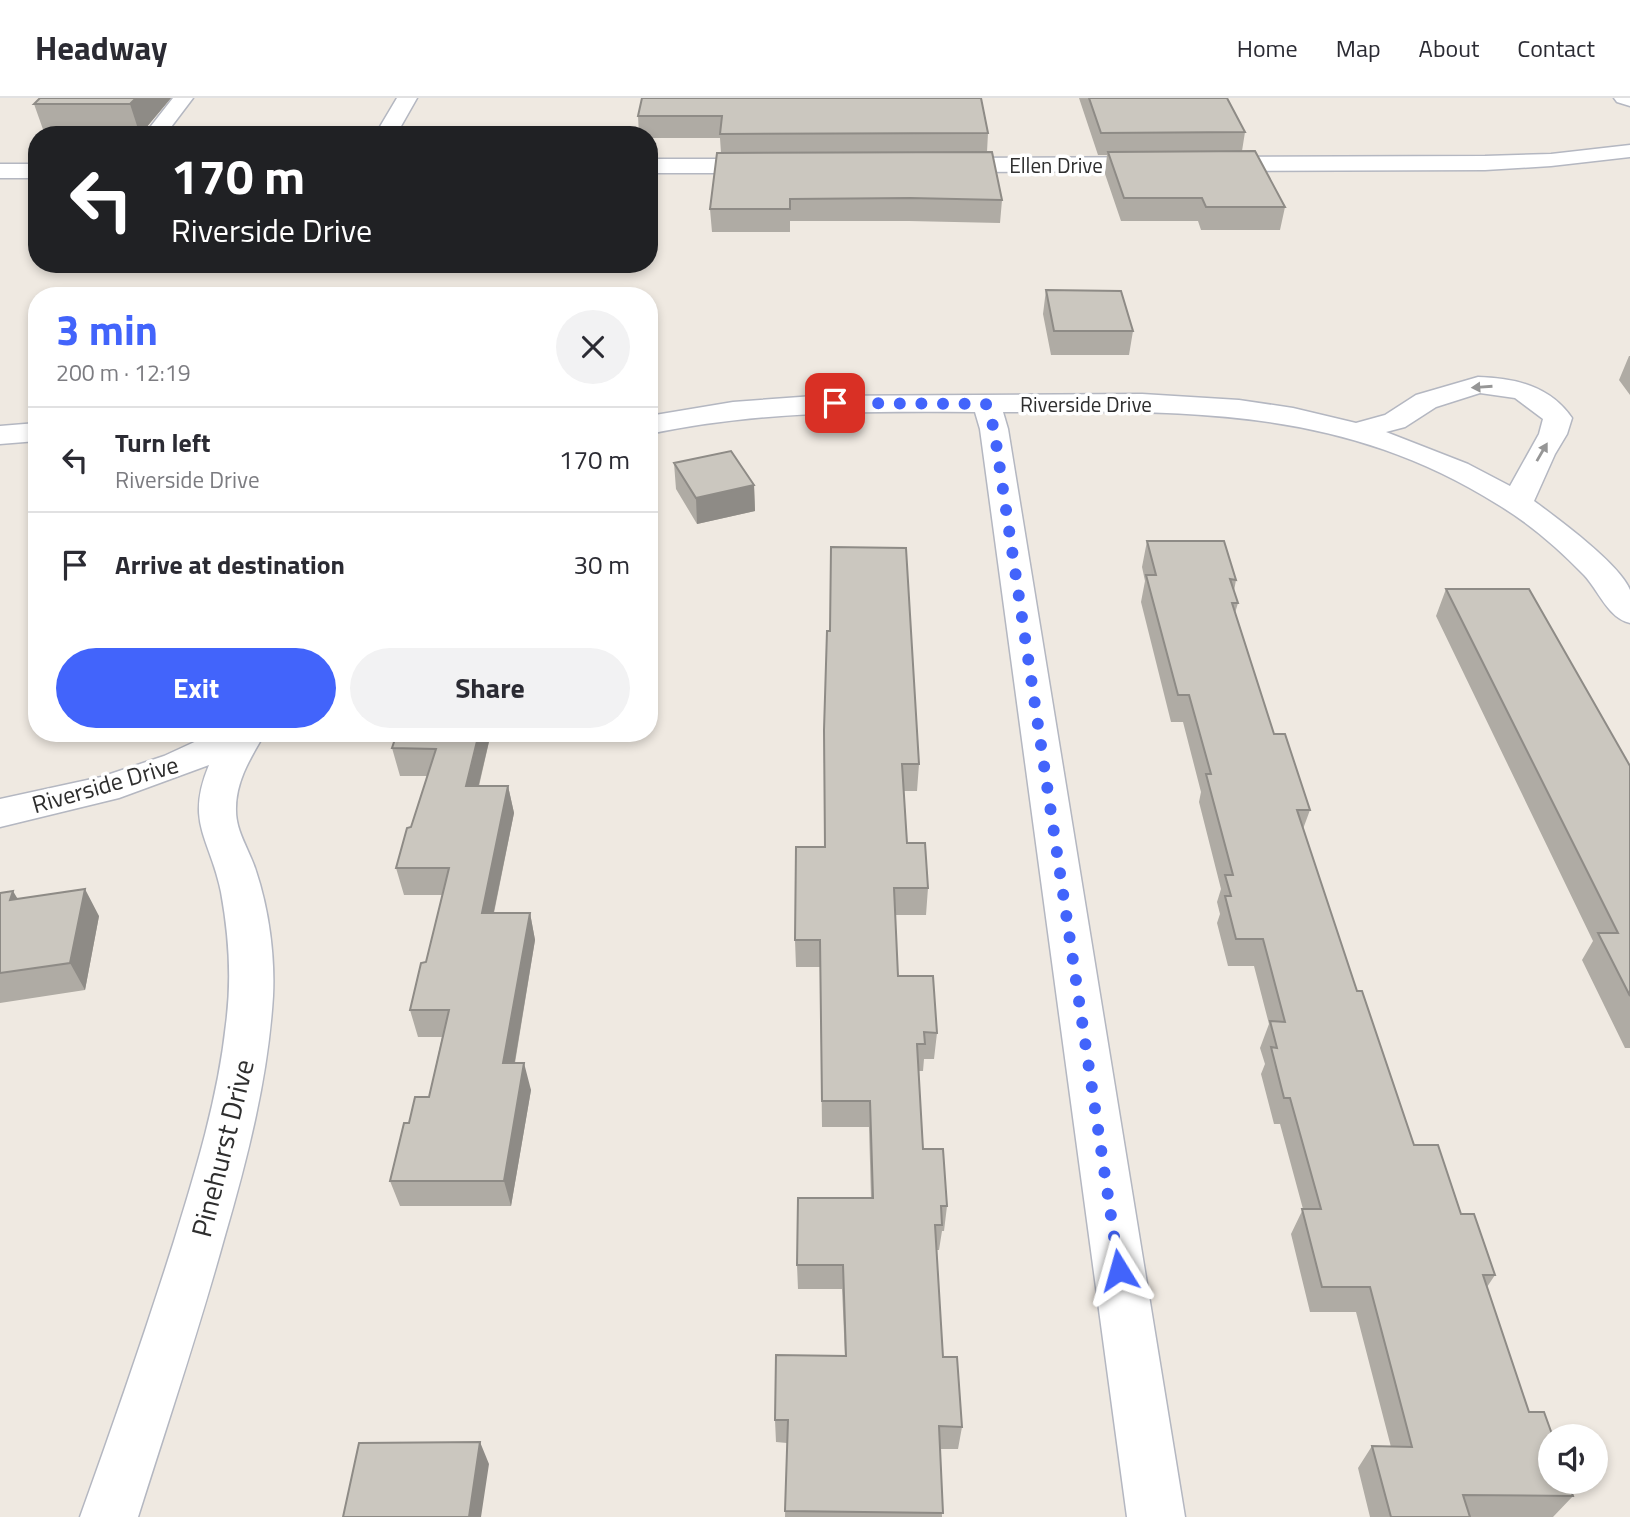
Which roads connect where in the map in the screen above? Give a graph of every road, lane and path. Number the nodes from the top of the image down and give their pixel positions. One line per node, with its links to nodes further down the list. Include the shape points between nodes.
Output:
1 (183, 98): 5 (street)
2 (407, 98): 6 (street)
3 (1624, 98): 4 (street)
4 (1630, 100)
5 (161, 126)
6 (390, 126)
7 (1630, 150): 8 (street, Ellen Drive, via 1485,163)
8 (914, 165)
9 (658, 166): 10 (street)
10 (789, 166)
11 (0, 171): 12 (street)
12 (28, 171)
13 (986, 404): 14 (street, Riverside Drive, via 771,405); 15 (street, Riverside Drive, via 1187,404 1285,415); 24 (street, via 994,429)
14 (658, 423)
15 (1354, 432): 18 (street, Riverside Drive, via 1429,458); 18 (street, Riverside Drive, one-way to 15, via 1558,418 1525,392 1478,385 1426,401 1395,421)
16 (28, 433): 17 (street)
17 (0, 435)
18 (1518, 502): 19 (street, Riverside Drive, via 1592,565)
19 (1630, 613)
20 (228, 742): 22 (street, Riverside Drive, via 106,789)
21 (240, 742): 23 (street, Pinehurst Drive, via 222,777 217,821 237,876 249,938 251,990 245,1066 232,1130 181,1303)
22 (0, 813)
23 (109, 1517)
24 (1156, 1517)

